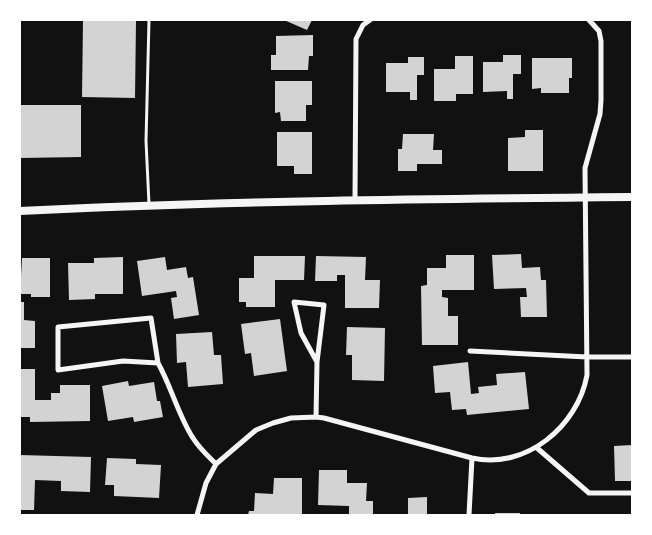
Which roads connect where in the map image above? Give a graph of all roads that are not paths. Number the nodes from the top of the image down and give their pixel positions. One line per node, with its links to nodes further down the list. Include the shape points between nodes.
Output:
1 (149, 20): 7 (lane, via 146,140)
2 (370, 20): 6 (street, via 363,25 356,39)
3 (589, 20): 5 (street, via 601,41 601,100 585,168)
4 (632, 197): 5 (street)
5 (585, 198): 6 (street); 10 (street)
6 (355, 199): 7 (street)
7 (149, 204): 8 (street)
8 (20, 210)
9 (470, 351): 10 (street)
10 (587, 357): 11 (street); 15 (street, via 584,390 578,404 553,435)
11 (632, 357)
12 (158, 362): 12 (street, via 151,318 58,328 58,370 123,361); 17 (street, via 192,436)
13 (316, 362): 13 (street, via 324,305 294,302 301,333); 14 (street)
14 (316, 417): 16 (street); 17 (street, via 292,418 256,430)
15 (537, 448): 16 (street, via 503,459); 18 (street, via 589,492)
16 (472, 458): 20 (street)
17 (216, 464): 19 (street, via 206,483)
18 (632, 493)
19 (197, 515)
20 (469, 515)

